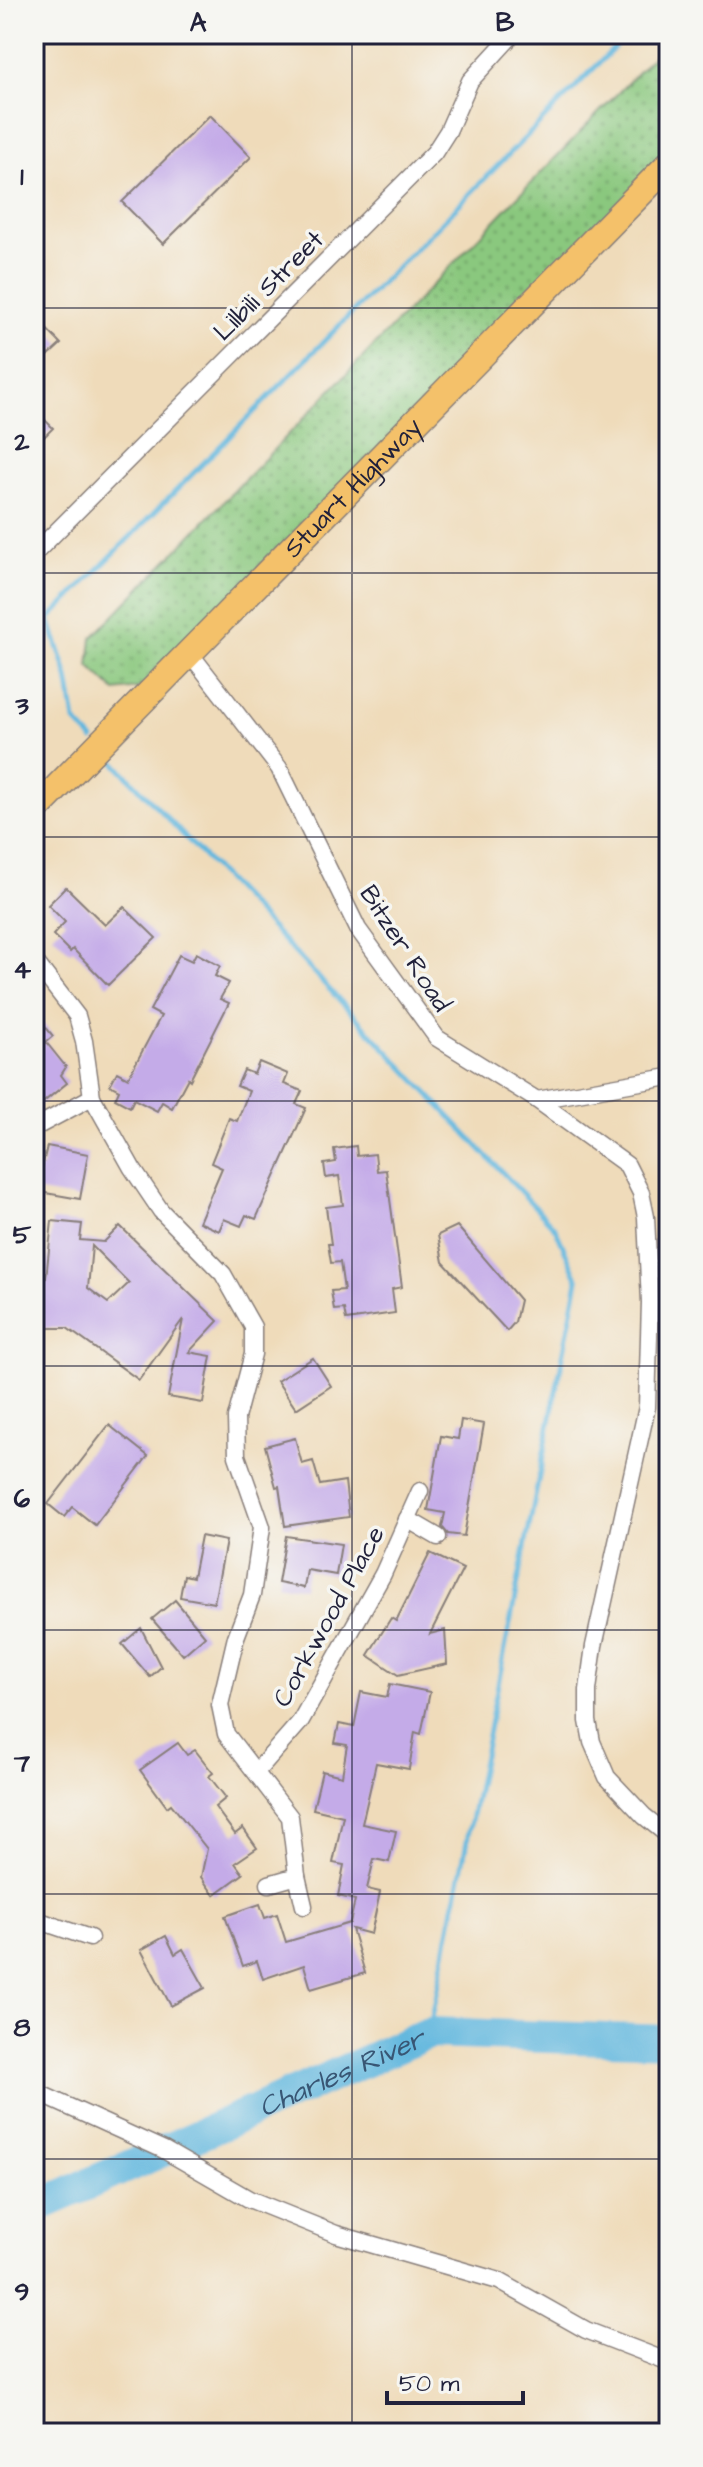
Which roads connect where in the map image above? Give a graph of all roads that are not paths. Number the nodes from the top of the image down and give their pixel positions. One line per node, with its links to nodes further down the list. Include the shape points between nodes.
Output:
1 (513, 34): 3 (street, Lilbili Street, via 470,81 434,153)
2 (669, 164): 4 (highway, Stuart Highway)
3 (34, 554)
4 (189, 652): 5 (highway, Stuart Highway); 9 (street, Bitzer Road, via 279,768 358,929 437,1038)
5 (35, 809)
6 (34, 960): 8 (street, via 77,1016)
7 (669, 1077): 9 (street)
8 (92, 1097): 10 (street); 14 (street, via 161,1211 223,1274 253,1327 253,1354 236,1418 237,1456 262,1527 252,1595 220,1705 226,1734)
9 (537, 1100): 15 (street, Bitzer Road, via 627,1165 646,1217 647,1407 594,1646 588,1721 607,1777)
10 (34, 1128)
11 (420, 1491): 12 (street, Corkwood Place)
12 (407, 1519): 13 (street, Corkwood Place); 14 (street, Corkwood Place, via 383,1574 300,1722)
13 (438, 1537)
14 (257, 1771): 16 (street, via 290,1817)
15 (669, 1836)
16 (297, 1876): 17 (street); 18 (street)
17 (269, 1884)
18 (304, 1906)
19 (34, 1919): 20 (street)
20 (90, 1938)
21 (34, 2091): 22 (street, via 164,2150 249,2199 336,2234 499,2281 586,2330)
22 (669, 2362)

